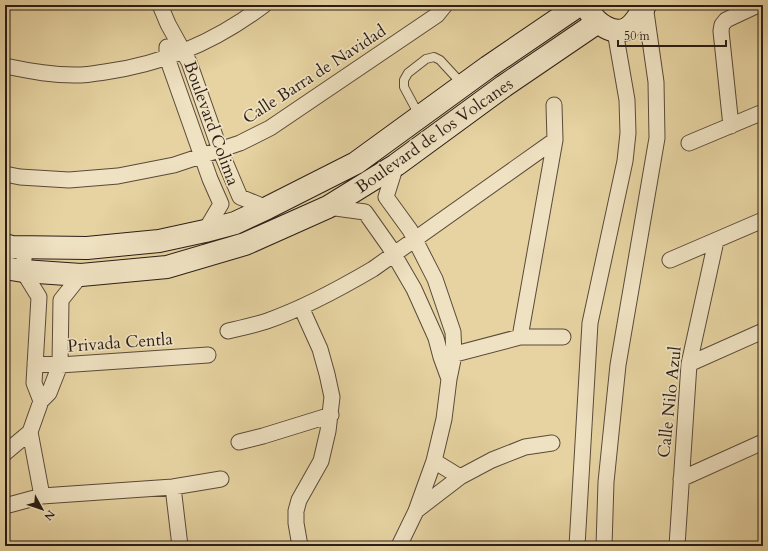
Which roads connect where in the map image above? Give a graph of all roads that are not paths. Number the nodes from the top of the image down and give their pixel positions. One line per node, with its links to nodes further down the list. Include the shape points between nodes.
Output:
1 (160, 5): 8 (street, Boulevard Colima)
2 (264, 5): 9 (street, via 246,19 204,43)
3 (445, 5): 21 (street, Calle Barra de Navidad, via 437,15 270,128)
4 (579, 5): 12 (street, Boulevard de los Volcanes)
5 (645, 5): 7 (street, Boulevard de los Volcanes, via 635,22 627,29); 73 (street, via 656,82 657,138 618,365 606,482)
6 (758, 5): 18 (street, via 726,20 720,31)
7 (599, 19): 14 (street, Boulevard de los Volcanes); 72 (street, via 627,100 628,133 625,161 590,323)
8 (168, 24): 9 (street, Boulevard Colima); 10 (street, Boulevard Colima)
9 (183, 51): 10 (street); 21 (street, Boulevard Colima)
10 (167, 56): 11 (street, via 131,68 81,75 36,72); 22 (street, Boulevard Colima)
11 (5, 66)
12 (488, 67): 13 (street, Boulevard de los Volcanes); 14 (street)
13 (463, 86): 17 (street, Boulevard de los Volcanes); 17 (lane, via 440,60 434,57 426,59 408,73 404,80 404,87)
14 (504, 86): 23 (street, Boulevard de los Volcanes)
15 (554, 105): 19 (street)
16 (763, 112): 18 (street)
17 (420, 116): 29 (street, Boulevard de los Volcanes, via 356,163)
18 (731, 126): 20 (street)
19 (555, 140): 34 (street); 47 (street)
20 (689, 143)
21 (220, 150): 22 (street, Calle Barra de Navidad); 25 (street, Boulevard Colima)
22 (202, 157): 24 (street, Calle Barra de Navidad, via 118,176 69,180); 27 (street, Boulevard Colima)
23 (396, 165): 26 (street); 28 (street, Boulevard de los Volcanes)
24 (5, 174)
25 (240, 197): 27 (street); 29 (street, Boulevard Colima)
26 (386, 197): 30 (street); 34 (street)
27 (221, 204): 33 (street, Boulevard Colima)
28 (328, 207): 30 (street); 36 (street, Boulevard de los Volcanes)
29 (267, 208): 32 (street, Boulevard de los Volcanes)
30 (365, 212): 38 (street)
31 (763, 220): 35 (street)
32 (235, 223): 33 (street, Boulevard de los Volcanes); 36 (street)
33 (206, 231): 37 (street, Boulevard de los Volcanes, via 159,241 87,248)
34 (415, 240): 38 (street); 50 (street, via 435,279 453,332)
35 (716, 241): 39 (street); 52 (street, Calle Nilo Azul)
36 (245, 244): 41 (street, Boulevard de los Volcanes, via 167,267)
37 (15, 246): 40 (street)
38 (394, 254): 44 (street, via 344,286); 50 (street, via 414,289 436,338)
39 (670, 260)
40 (14, 270): 41 (street, Boulevard de los Volcanes); 42 (street)
41 (81, 275): 43 (street)
42 (39, 297): 43 (street); 51 (street)
43 (61, 300): 53 (street)
44 (302, 307): 45 (street, via 267,321); 55 (street, via 320,349 327,374 332,397)
45 (228, 331)
46 (763, 331): 52 (street)
47 (520, 337): 48 (street); 50 (street)
48 (563, 337)
49 (208, 355): 53 (street, Privada Centla)
50 (448, 356): 61 (street, via 449,379 444,419)
51 (35, 362): 53 (street, Privada Centla); 54 (street, via 34,384)
52 (689, 364): 64 (street, Calle Nilo Azul)
53 (60, 365): 54 (street, via 49,393)
54 (41, 401): 56 (street)
55 (331, 415): 57 (street); 70 (street, via 320,461 299,500 296,511)
56 (30, 432): 60 (street); 66 (street)
57 (239, 442)
58 (763, 442): 64 (street)
59 (552, 443): 62 (street, via 525,448 492,460)
60 (5, 453)
61 (434, 461): 62 (street); 68 (street)
62 (460, 477): 68 (street)
63 (222, 479): 65 (street)
64 (681, 479): 74 (street, Calle Nilo Azul)
65 (173, 487): 66 (street); 69 (street)
66 (42, 496): 67 (street)
67 (5, 506)
68 (416, 511): 71 (street)
69 (180, 546)
70 (300, 546)
71 (399, 546)
72 (577, 546)
73 (604, 546)
74 (677, 546)

